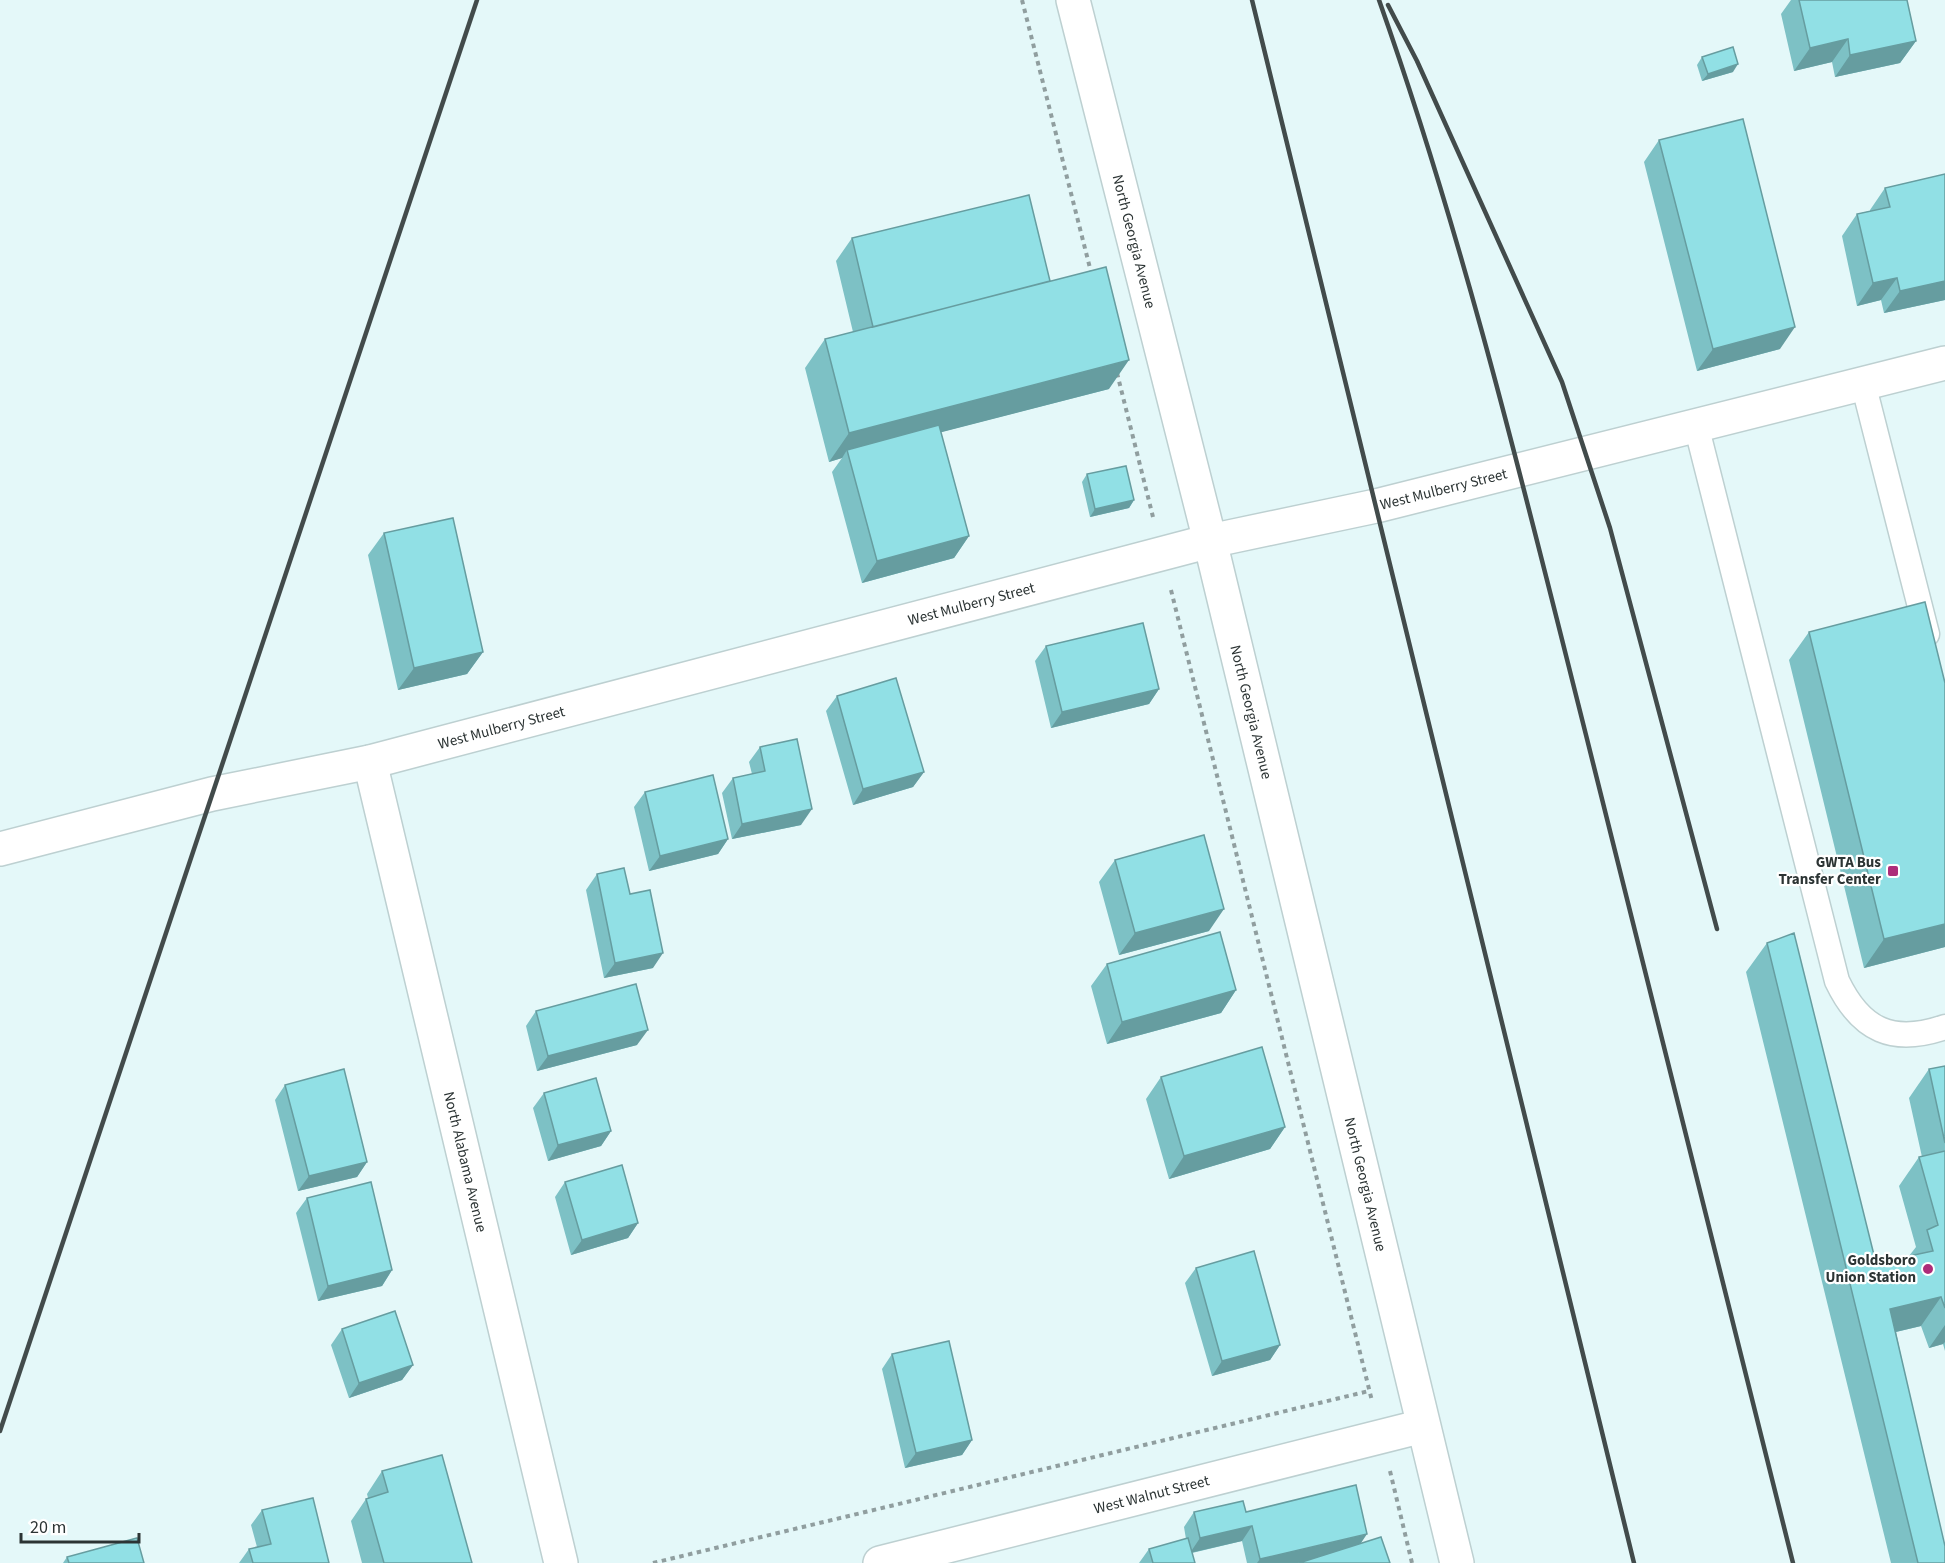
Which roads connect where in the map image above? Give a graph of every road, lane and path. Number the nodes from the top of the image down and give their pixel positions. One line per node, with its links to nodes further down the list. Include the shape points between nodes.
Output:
1 (1022, 0): 3 (path)
2 (1073, 0): 9 (street, North Georgia Avenue)
3 (1092, 276)
4 (1945, 363): 6 (street, West Mulberry Street)
5 (1116, 369): 8 (path)
6 (1863, 383): 7 (street, West Mulberry Street); 11 (lane)
7 (1696, 425): 9 (street, West Mulberry Street, via 1376,506); 14 (lane, via 1837,981 1859,1016 1876,1028 1911,1035)
8 (1156, 528)
9 (1210, 541): 12 (street, West Mulberry Street); 17 (street, North Georgia Avenue)
10 (1168, 581): 15 (path)
11 (1931, 651)
12 (370, 762): 13 (street, West Mulberry Street, via 212,794); 19 (street, North Alabama Avenue)
13 (0, 849)
14 (1945, 1027)
15 (1369, 1391): 16 (path); 20 (path)
16 (1373, 1407)
17 (1423, 1426): 21 (street, West Walnut Street); 23 (street, North Georgia Avenue)
18 (1390, 1470): 22 (path)
19 (561, 1563)
20 (653, 1563)
21 (880, 1563)
22 (1412, 1563)
23 (1457, 1563)

